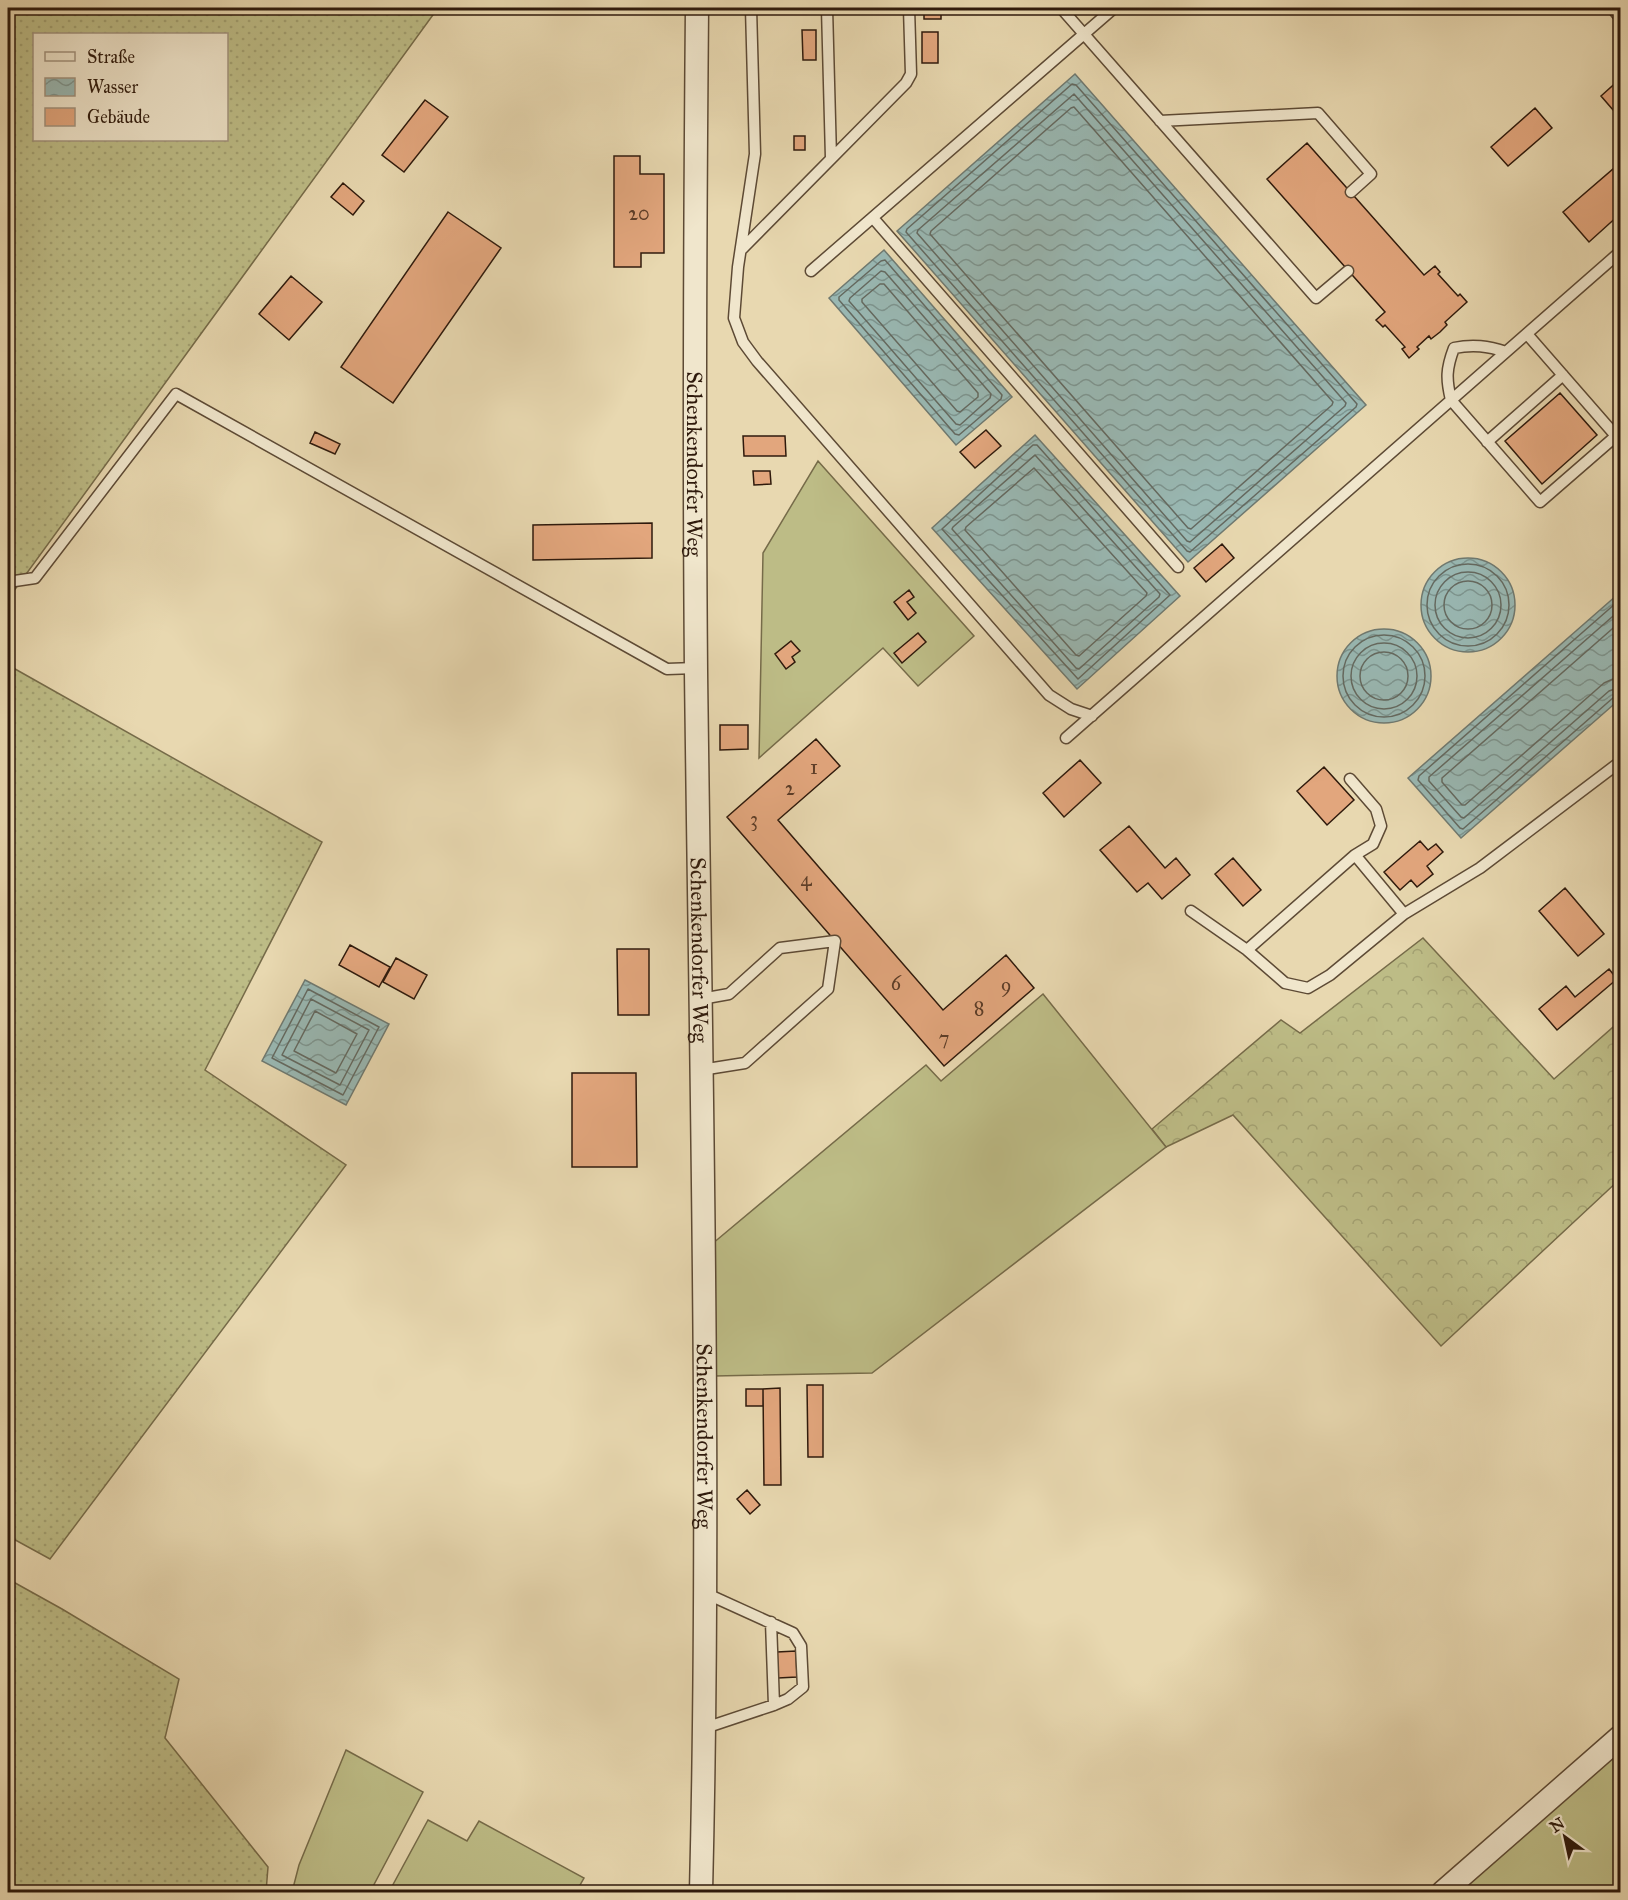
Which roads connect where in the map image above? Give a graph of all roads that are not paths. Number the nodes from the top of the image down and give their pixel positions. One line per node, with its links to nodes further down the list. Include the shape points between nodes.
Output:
1 (697, 8): 25 (street, Schenkendorfer Weg)
2 (751, 8): 14 (lane, via 755,153)
3 (828, 8): 11 (lane)
4 (909, 8): 11 (lane, via 911,74)
5 (1061, 8): 9 (lane)
6 (1114, 8): 9 (lane)
7 (1612, 8): 8 (lane)
8 (1620, 18)
9 (1084, 35): 10 (lane); 13 (lane)
10 (1160, 121): 12 (lane, via 1318,113 1371,174); 17 (lane, via 1316,298)
11 (831, 158): 14 (lane)
12 (1351, 192)
13 (873, 218): 16 (lane); 23 (lane)
14 (740, 250): 26 (lane, via 734,318 743,342 757,361 1050,695 1071,709)
15 (1620, 252): 18 (lane)
16 (812, 271)
17 (1348, 271)
18 (1527, 334): 19 (lane); 20 (lane)
19 (1506, 352): 21 (lane); 21 (lane, via 1471,344 1454,348 1447,366)
20 (1563, 375): 22 (lane); 22 (lane, via 1616,436 1540,502)
21 (1451, 400): 22 (lane); 26 (lane)
22 (1487, 442)
23 (1178, 567)
24 (8, 582): 25 (lane, via 35,579 176,394 667,669)
25 (696, 668): 34 (street, Schenkendorfer Weg)
26 (1092, 716): 27 (lane)
27 (1066, 738)
28 (1620, 762): 32 (lane, via 1480,868)
29 (1350, 779): 30 (lane, via 1376,809 1381,826 1373,844)
30 (1355, 855): 32 (lane); 33 (lane)
31 (1191, 911): 33 (lane)
32 (1404, 914): 33 (lane, via 1330,975 1308,988 1285,983)
33 (1246, 950)
34 (701, 999): 35 (street, Schenkendorfer Weg); 35 (lane, via 729,994 780,948 835,941 828,989 745,1063)
35 (701, 1070): 36 (street, Schenkendorfer Weg)
36 (705, 1593): 37 (lane); 39 (street, Schenkendorfer Weg)
37 (771, 1622): 38 (lane); 38 (lane, via 793,1633 801,1646 802,1687)
38 (774, 1705): 39 (lane)
39 (705, 1728): 41 (street, Schenkendorfer Weg)
40 (1620, 1737): 42 (street)
41 (701, 1893)
42 (1443, 1893)

